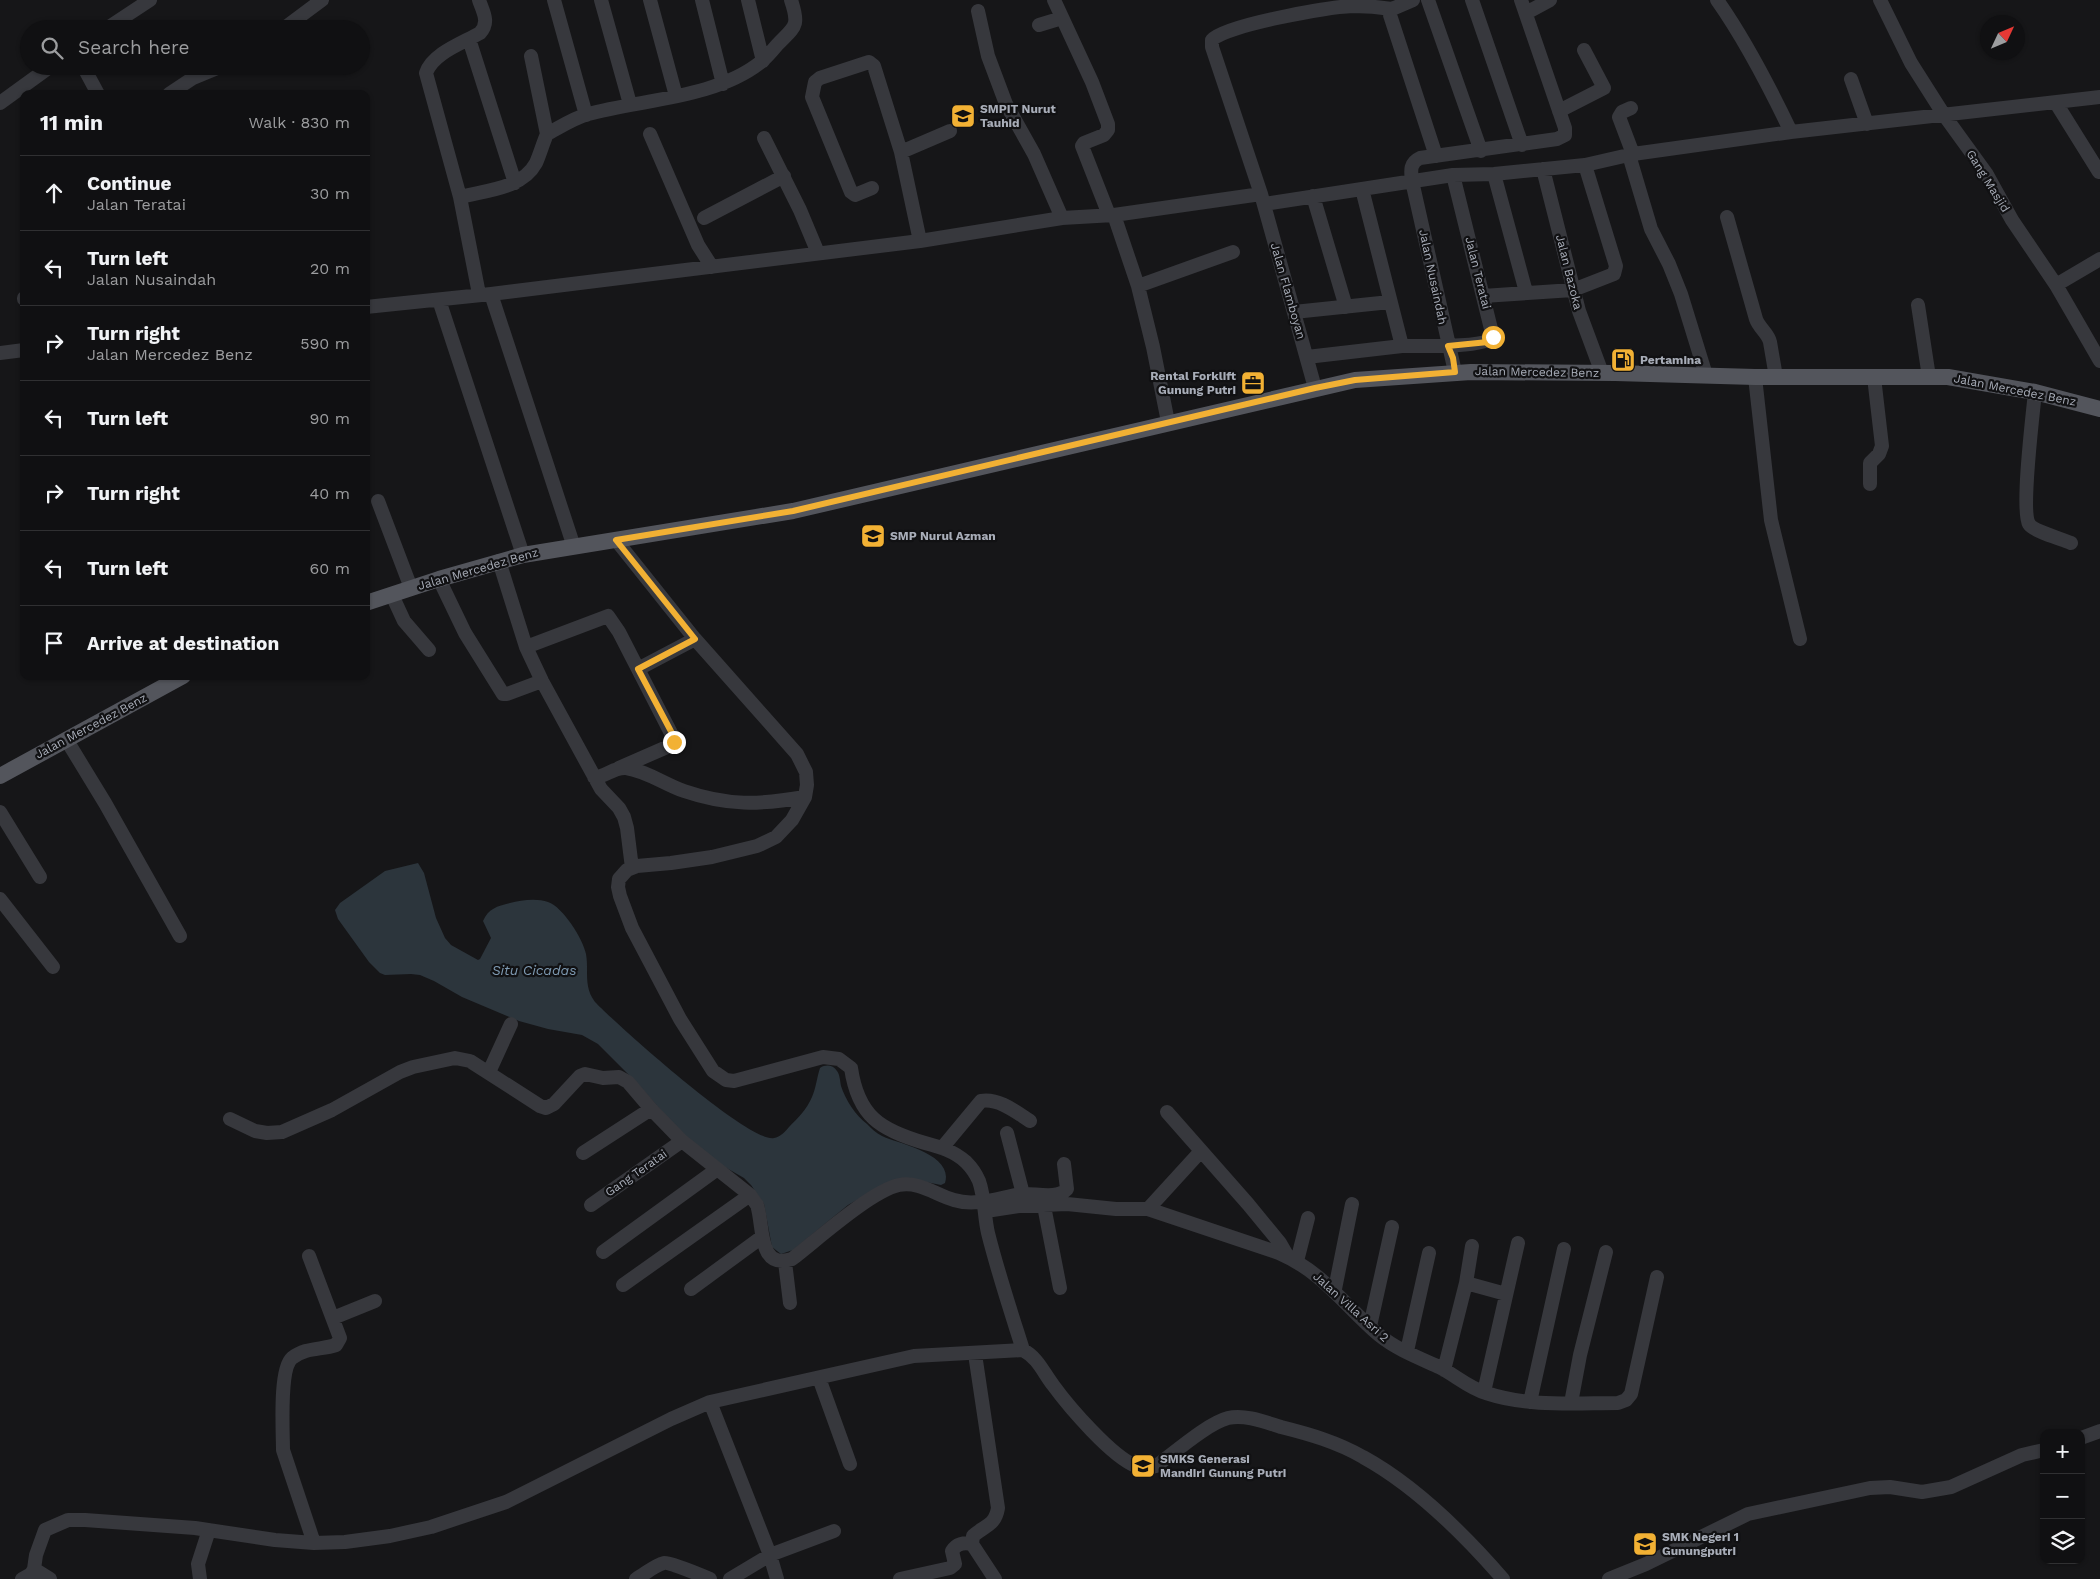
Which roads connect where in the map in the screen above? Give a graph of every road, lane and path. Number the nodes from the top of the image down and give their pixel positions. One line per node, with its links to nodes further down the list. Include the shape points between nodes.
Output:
1 (322, 0): 22 (street)
2 (479, 0): 24 (street, via 485,27)
3 (554, 0): 42 (street)
4 (601, 0): 39 (street)
5 (650, 0): 35 (street)
6 (702, 0): 32 (street)
7 (748, 0): 27 (street)
8 (791, 0): 27 (street, via 797,16 796,24)
9 (1054, 0): 20 (street)
10 (1413, 0): 18 (street)
11 (1428, 0): 51 (street)
12 (1472, 0): 50 (street)
13 (1550, 0): 17 (street)
14 (1718, 0): 46 (street, via 1752,55)
15 (1880, 0): 43 (street, Gang Masjid, via 1911,63)
16 (144, 1): 21 (street)
17 (1524, 6): 41 (street)
18 (1392, 9): 54 (street, via 1390,15); 67 (street, Jalan Flamboyan, via 1351,6 1273,19 1238,27 1216,35 1212,40)
19 (978, 11): 71 (street, via 988,56 1006,104 1034,154)
20 (1062, 18): 23 (street); 68 (street, via 1108,124 1104,135 1082,146)
21 (118, 20)
22 (295, 20)
23 (1039, 25)
24 (469, 39): 62 (street); 66 (street, via 436,58 426,73)
25 (1584, 50): 41 (street, via 1604,88)
26 (531, 56): 47 (street)
27 (762, 61): 32 (street)
28 (39, 75): 37 (street)
29 (88, 75): 33 (street)
30 (200, 75): 34 (street)
31 (1850, 79): 44 (street)
32 (723, 84): 35 (street)
33 (96, 90)
34 (175, 90)
35 (676, 96): 39 (street)
36 (2100, 97): 38 (street)
37 (0, 103)
38 (2056, 103): 43 (street); 57 (street)
39 (630, 104): 42 (street)
40 (1631, 108): 53 (street, via 1619,117)
41 (1559, 111): 50 (street, via 1566,132 1563,138)
42 (586, 115): 47 (street)
43 (1944, 115): 44 (street); 77 (street, Gang Masjid, via 1986,173 2012,220)
44 (1867, 124): 46 (street)
45 (950, 131): 52 (street)
46 (1791, 132): 53 (street)
47 (547, 134): 62 (street, via 536,163 524,178)
48 (650, 134): 76 (street, via 698,245)
49 (764, 138): 60 (street)
50 (1522, 145): 51 (street)
51 (1481, 151): 54 (street)
52 (901, 152): 63 (street, via 872,62 815,82 812,98 851,192 854,195); 72 (street)
53 (1631, 155): 55 (street); 97 (street, via 1651,229 1681,294)
54 (1436, 156): 61 (street, via 1416,160 1411,166)
55 (1585, 165): 56 (street); 79 (street, via 1616,269 1612,275)
56 (1543, 169): 58 (street); 79 (street, Jalan Bazoka)
57 (2099, 172)
58 (1494, 174): 59 (street); 80 (street)
59 (1453, 175): 61 (street); 82 (street, Jalan Teratai)
60 (784, 176): 70 (street); 74 (street)
61 (1412, 181): 64 (street); 90 (street, Jalan Nusaindah)
62 (515, 183): 66 (street)
63 (872, 188)
64 (1362, 189): 65 (street); 84 (street)
65 (1314, 196): 67 (street); 87 (street)
66 (460, 197): 81 (street)
67 (1263, 199): 68 (street); 88 (street, Jalan Flamboyan)
68 (1111, 215): 71 (street); 78 (street)
69 (1727, 217): 99 (street, via 1756,319 1770,342)
70 (704, 218)
71 (1062, 218): 72 (street)
72 (920, 240): 74 (street)
73 (1233, 252): 78 (street)
74 (818, 253): 76 (street)
75 (2100, 258): 77 (street)
76 (712, 267): 81 (street)
77 (2056, 285): 94 (street, Gang Masjid)
78 (1138, 286): 105 (street)
79 (1574, 290): 80 (street); 96 (street, Jalan Bazoka)
80 (1526, 292): 82 (street)
81 (485, 294): 83 (street); 110 (street)
82 (1483, 296): 90 (street, Jalan Teratai, via 1494,333 1492,340)
83 (439, 300): 86 (street); 111 (street)
84 (1390, 302): 87 (street); 89 (street)
85 (1918, 305): 101 (street)
86 (370, 307)
87 (1346, 307): 88 (street)
88 (1294, 312): 93 (street, Jalan Flamboyan)
89 (1402, 346): 90 (street, Jalan Teratai); 93 (street, Jalan Teratai)
90 (1448, 346): 95 (street, Jalan Nusaindah)
91 (20, 350): 92 (street)
92 (0, 353)
93 (1307, 357): 102 (street, Jalan Flamboyan)
94 (2100, 361)
95 (1455, 372): 96 (main road, Jalan Mercedez Benz); 102 (main road, Jalan Mercedez Benz, via 1355,380)
96 (1602, 373): 97 (main road, Jalan Mercedez Benz)
97 (1706, 375): 98 (main road, Jalan Mercedez Benz)
98 (1755, 377): 99 (main road, Jalan Mercedez Benz); 117 (street, via 1772,520)
99 (1776, 377): 100 (main road, Jalan Mercedez Benz)
100 (1874, 377): 101 (main road, Jalan Mercedez Benz); 106 (street, via 1882,446 1870,463)
101 (1928, 377): 103 (main road, Jalan Mercedez Benz, via 1948,377)
102 (1315, 388): 105 (main road, Jalan Mercedez Benz)
103 (2035, 392): 104 (main road, Jalan Mercedez Benz); 109 (street, via 2027,518 2033,527)
104 (2100, 409)
105 (1168, 422): 108 (main road, Jalan Mercedez Benz, via 793,511)
106 (1870, 484)
107 (378, 501): 114 (street)
108 (616, 540): 110 (main road, Jalan Mercedez Benz); 118 (street)
109 (2071, 543)
110 (574, 546): 111 (main road, Jalan Mercedez Benz)
111 (523, 555): 112 (main road, Jalan Mercedez Benz)
112 (499, 561): 113 (main road, Jalan Mercedez Benz); 119 (street)
113 (439, 579): 114 (main road, Jalan Mercedez Benz); 123 (street, via 465,633 503,694)
114 (411, 588): 115 (main road, Jalan Mercedez Benz)
115 (392, 595): 116 (main road, Jalan Mercedez Benz); 120 (street, via 404,621)
116 (370, 602)
117 (1800, 638)
118 (695, 639): 121 (street); 128 (street, via 797,754 806,772)
119 (526, 647): 121 (street, via 608,616 620,632); 123 (street)
120 (429, 650)
121 (638, 669): 125 (street, via 674,739 668,747)
122 (176, 680): 124 (main road, Jalan Mercedez Benz)
123 (542, 681): 127 (street)
124 (66, 739): 126 (main road, Jalan Mercedez Benz); 133 (street, via 106,803)
125 (618, 768): 127 (street); 128 (street, via 644,773 683,790 729,802 758,804)
126 (0, 776)
127 (594, 777): 130 (street, via 624,817)
128 (804, 797): 130 (street, via 792,820 767,842 689,861)
129 (0, 812): 131 (street)
130 (632, 868): 143 (street, via 619,879 618,887 632,928 680,1019 713,1071 726,1080 734,1081 824,1057 839,1059 851,1068 858,1099 874,1119 894,1133)
131 (40, 877)
132 (0, 899): 134 (street)
133 (180, 936)
134 (53, 967)
135 (510, 1024): 136 (street)
136 (489, 1072): 137 (street, via 546,1108 584,1074 620,1078 628,1082); 139 (street, via 463,1058 413,1067 325,1114 282,1132 256,1131)
137 (650, 1110): 142 (street); 145 (street)
138 (1167, 1112): 144 (street)
139 (230, 1120)
140 (1030, 1121): 143 (street, via 999,1103 981,1101)
141 (1007, 1133): 148 (street)
142 (682, 1141): 147 (street); 151 (street, Gang Teratai)
143 (942, 1148): 152 (street, via 958,1155 973,1170)
144 (1201, 1151): 154 (street); 165 (street)
145 (583, 1153)
146 (1064, 1164): 148 (street, via 1065,1191 1046,1195)
147 (716, 1170): 149 (street); 161 (street)
148 (1024, 1194): 152 (street)
149 (750, 1195): 157 (street, via 757,1206); 169 (street)
150 (1352, 1204): 172 (street)
151 (591, 1205)
152 (985, 1206): 153 (street, Jalan Villa Asri 2); 166 (street, via 954,1200 912,1185 899,1185 864,1204); 178 (street, via 993,1250)
153 (1044, 1206): 154 (street, Jalan Villa Asri 2, via 1067,1204); 170 (street)
154 (1148, 1209): 165 (street, Jalan Villa Asri 2)
155 (1308, 1218): 165 (street)
156 (1392, 1227): 177 (street)
157 (762, 1237): 166 (street, via 768,1253 775,1260); 171 (street)
158 (1518, 1243): 173 (street)
159 (1472, 1246): 168 (street)
160 (1564, 1249): 185 (street)
161 (603, 1252)
162 (1606, 1252): 186 (street)
163 (1429, 1253): 179 (street)
164 (309, 1256): 176 (street)
165 (1293, 1259): 172 (street, Jalan Villa Asri 2)
166 (784, 1262): 175 (street)
167 (1657, 1277): 186 (street, Jalan Villa Asri 2, via 1631,1394 1618,1403)
168 (1466, 1283): 173 (street); 181 (street)
169 (623, 1285)
170 (1060, 1288)
171 (691, 1289)
172 (1334, 1290): 177 (street, Jalan Villa Asri 2)
173 (1506, 1294): 183 (street)
174 (375, 1302): 176 (street)
175 (790, 1303)
176 (333, 1318): 193 (street, via 340,1338 338,1343 304,1351 291,1359 284,1371 283,1450)
177 (1370, 1326): 179 (street, Jalan Villa Asri 2, via 1390,1343)
178 (1023, 1350): 180 (street); 207 (street, via 1032,1355 1056,1389 1112,1451 1137,1466 1156,1466 1213,1425 1230,1418 1256,1420 1318,1436 1362,1456 1404,1483 1471,1544)
179 (1406, 1351): 181 (street, Jalan Villa Asri 2)
180 (974, 1354): 182 (street, via 914,1356); 194 (street, via 998,1508 991,1525 973,1536)
181 (1444, 1370): 183 (street, Jalan Villa Asri 2)
182 (819, 1378): 184 (street); 190 (street)
183 (1484, 1392): 185 (street, Jalan Villa Asri 2)
184 (710, 1402): 193 (street, via 488,1509 390,1536); 195 (street)
185 (1530, 1402): 186 (street, Jalan Villa Asri 2)
186 (1571, 1403)
187 (2100, 1430): 188 (street)
188 (2085, 1436)
189 (2040, 1451): 208 (street, via 2022,1455 1946,1488 1922,1492 1890,1487 1870,1488 1748,1514)
190 (850, 1464)
191 (209, 1530): 193 (street); 196 (street, via 68,1520 45,1530); 200 (street, via 198,1564)
192 (834, 1531): 195 (street)
193 (314, 1543)
194 (972, 1544): 205 (street, via 954,1547 955,1564 950,1568); 206 (street)
195 (770, 1555): 203 (street); 204 (street)
196 (34, 1569): 198 (street); 199 (street)
197 (680, 1574): 201 (street, via 673,1564 665,1563); 202 (street)
198 (22, 1579)
199 (50, 1579)
200 (200, 1579)
201 (636, 1579)
202 (710, 1579)
203 (730, 1579)
204 (777, 1579)
205 (900, 1579)
206 (995, 1579)
207 (1503, 1579)
208 (1610, 1579)

